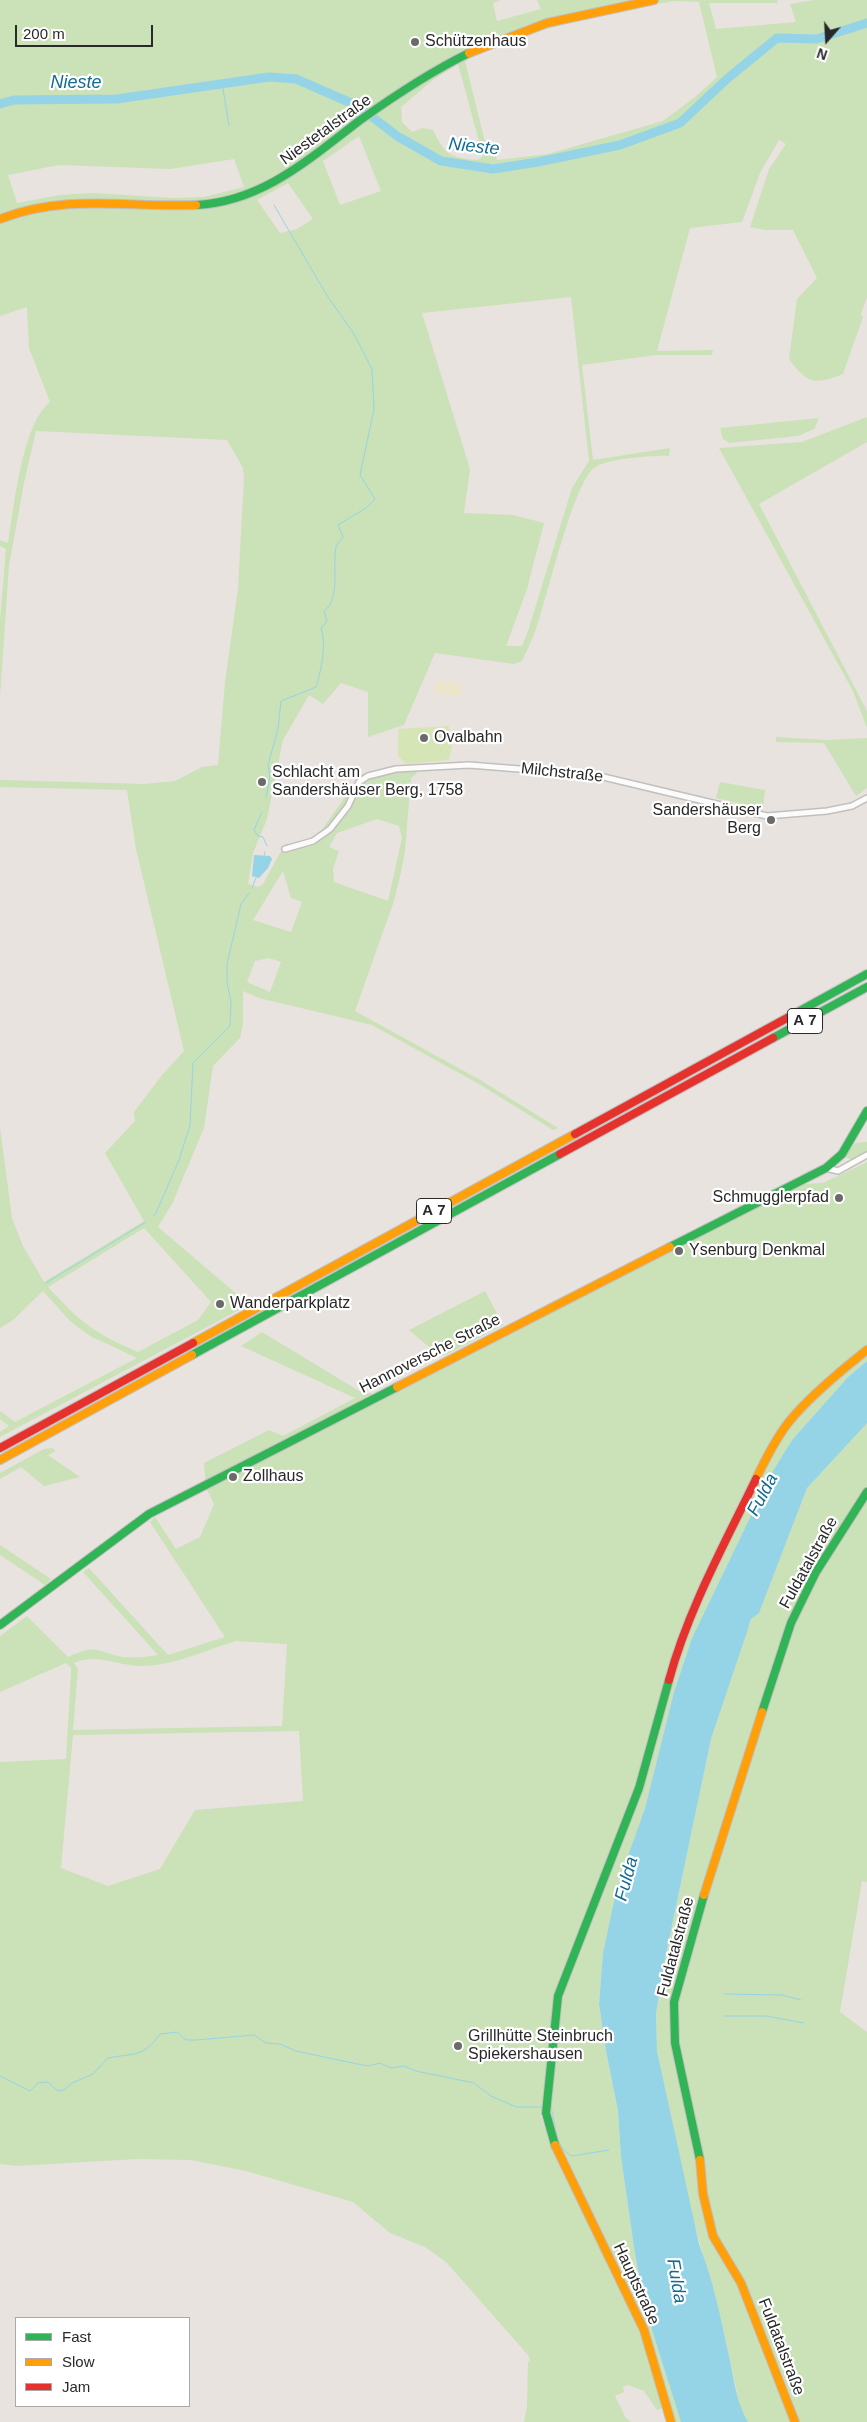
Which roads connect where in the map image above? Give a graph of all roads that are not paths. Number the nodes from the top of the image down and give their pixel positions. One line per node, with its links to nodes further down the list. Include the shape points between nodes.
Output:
1 (654, 0): 2 (main road, Niestetalstraße, via 550,23 485,45 374,111 285,178 238,198 192,207 85,202 34,209)
2 (0, 219)
3 (867, 798): 4 (street, Milchstraße, via 852,806 767,816 596,775 469,765 396,769 368,776 359,782 348,806 330,829 313,841)
4 (285, 849)
5 (867, 974): 11 (main road, A 7)
6 (867, 987): 12 (main road, A 7)
7 (867, 1111): 9 (main road, Hannoversche Straße, via 842,1154)
8 (867, 1155): 9 (street, via 838,1171)
9 (826, 1168): 14 (main road, Hannoversche Straße, via 157,1510)
10 (867, 1350): 15 (main road, Hauptstraße, via 789,1422 767,1456 696,1602 678,1646 639,1788 558,1996 547,2100 548,2127 644,2330)
11 (0, 1448)
12 (0, 1460)
13 (867, 1492): 16 (main road, Fuldatalstraße, via 816,1572 792,1623 715,1857 674,2002 675,2043 699,2148 702,2194 713,2236 741,2283)
14 (0, 1625)
15 (671, 2422)
16 (795, 2422)

